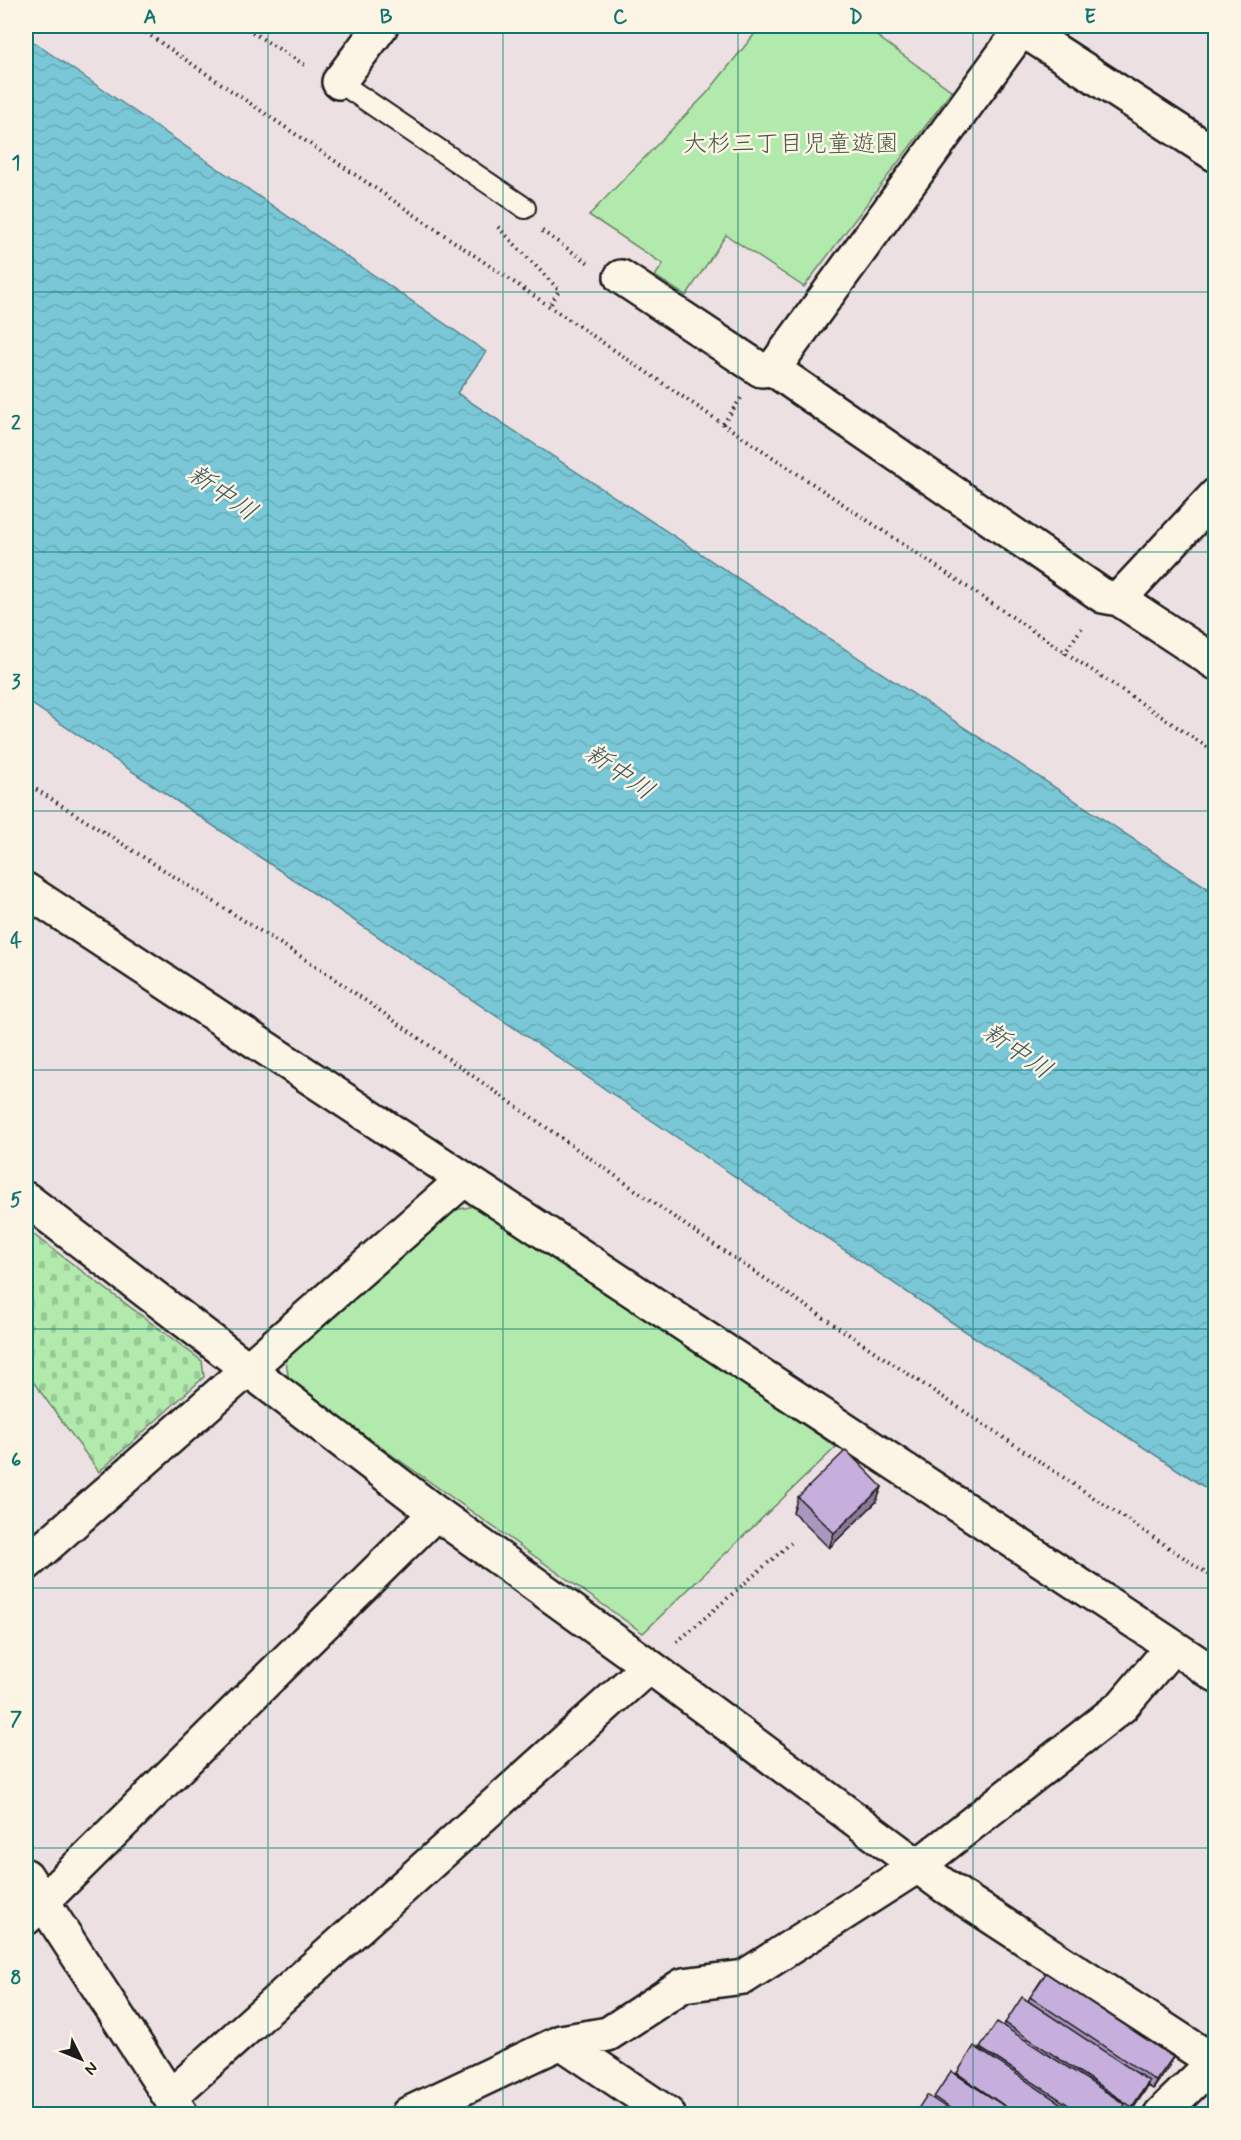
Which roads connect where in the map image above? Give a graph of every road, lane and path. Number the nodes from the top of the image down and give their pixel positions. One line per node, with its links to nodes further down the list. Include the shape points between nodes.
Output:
1 (136, 26): 12 (path)
2 (381, 26): 4 (street)
3 (1021, 27): 5 (street); 8 (street)
4 (339, 82): 6 (lane)
5 (1215, 155)
6 (525, 208)
7 (621, 277): 8 (street, via 761,370)
8 (773, 369): 10 (street, via 1103,596)
9 (1215, 495): 10 (street)
10 (1119, 599): 11 (street)
11 (1215, 663)
12 (1215, 753)
13 (26, 783): 21 (path, via 319,968 701,1236)
14 (28, 896): 15 (street)
15 (463, 1180): 17 (street); 22 (street)
16 (26, 1199): 17 (street)
17 (250, 1370): 18 (street); 20 (street)
18 (436, 1513): 23 (street); 26 (street)
19 (791, 1543): 23 (path)
20 (26, 1564)
21 (1215, 1579)
22 (1173, 1647): 24 (street); 25 (street, via 1122,1706)
23 (649, 1666): 25 (street); 29 (street)
24 (1215, 1675)
25 (920, 1865): 27 (street, via 744,1977 683,1985 608,2034); 28 (street, via 946,1887)
26 (31, 1899): 29 (street)
27 (561, 2043): 30 (street); 31 (street)
28 (1215, 2062): 32 (street)
29 (176, 2106)
30 (408, 2115)
31 (668, 2115)
32 (1161, 2115)

